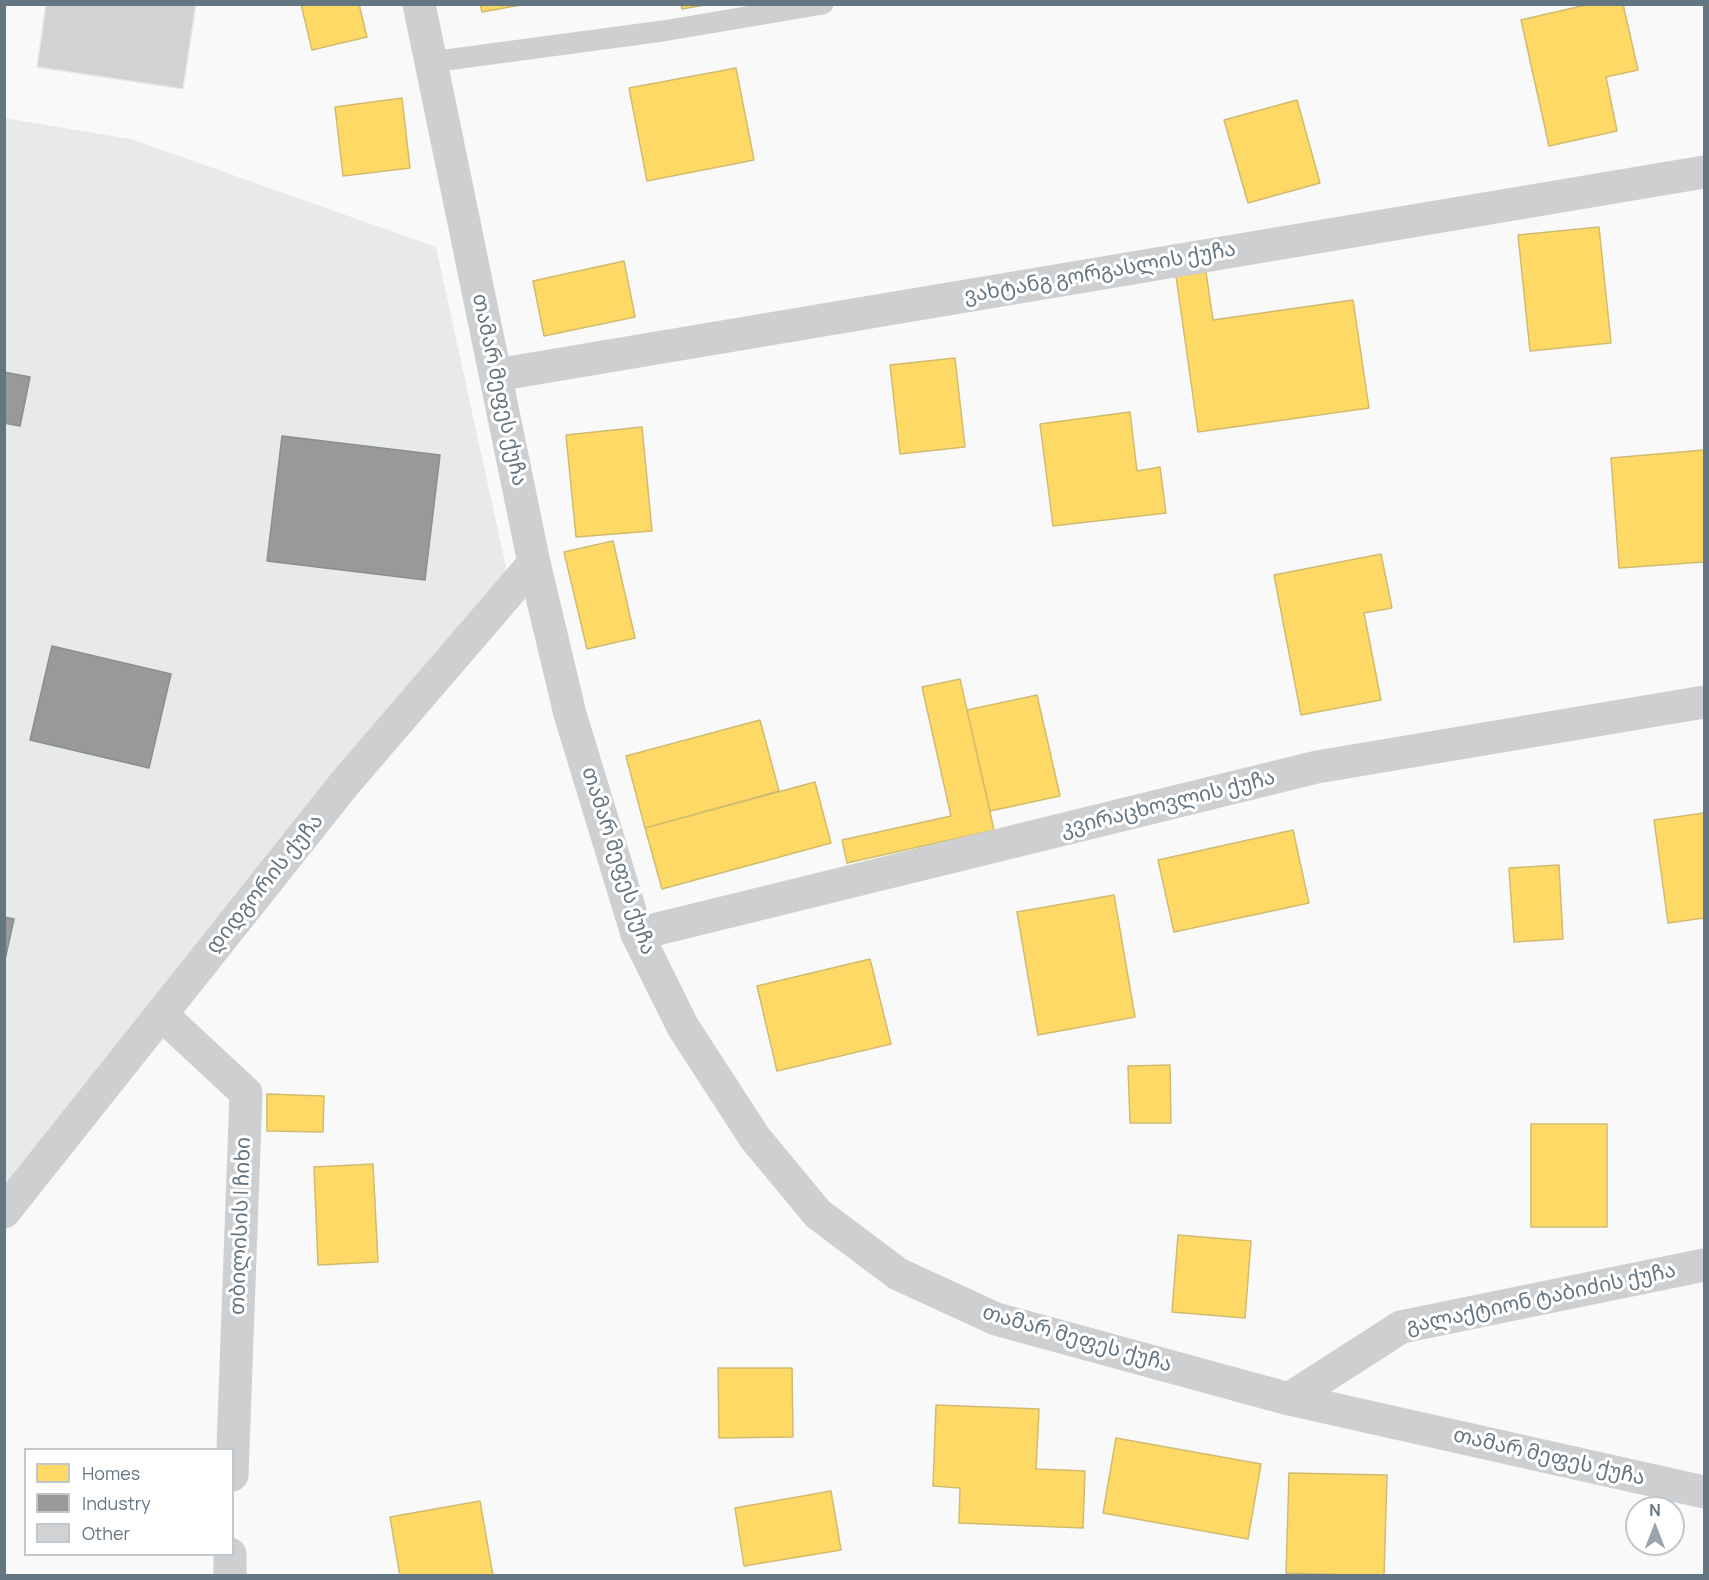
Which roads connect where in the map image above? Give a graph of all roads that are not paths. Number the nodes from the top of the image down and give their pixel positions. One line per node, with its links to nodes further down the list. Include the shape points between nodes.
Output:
1 (419, 4): 3 (street, თამარ მეფეს ქუჩა)
2 (823, 4): 3 (lane, via 663,31)
3 (431, 62): 5 (street, თამარ მეფეს ქუჩა)
4 (1704, 172): 5 (street, ვახტანგ გორგასლის ქუჩა)
5 (496, 375): 6 (street, თამარ მეფეს ქუჩა)
6 (534, 563): 8 (street, თამარ მეფეს ქუჩა, via 570,714); 9 (street, დიდგორის ქუჩა, via 345,783)
7 (1704, 702): 8 (street, კვირაცხოვლის ქუჩა, via 1317,767)
8 (637, 934): 12 (street, თამარ მეფეს ქუჩა, via 684,1027 755,1138 818,1214 898,1274 996,1319)
9 (161, 1014): 10 (street, დიდგორის ქუჩა); 13 (street, თბილისის I ჩიხი, via 246,1093)
10 (4, 1212)
11 (1704, 1265): 12 (street, გალაქტიონ ტაბიძის ქუჩა, via 1401,1327)
12 (1289, 1399): 14 (street, თამარ მეფეს ქუჩა)
13 (233, 1448)
14 (1704, 1492)
15 (230, 1556): 16 (street)
16 (230, 1575)

